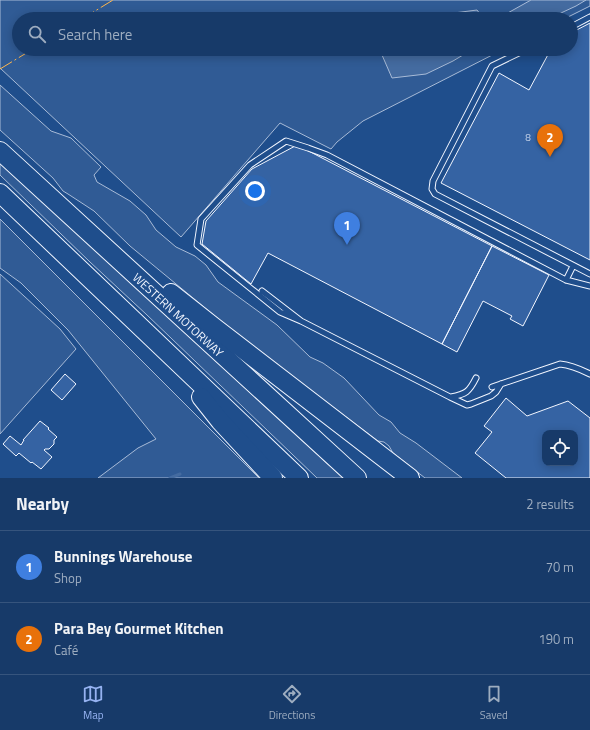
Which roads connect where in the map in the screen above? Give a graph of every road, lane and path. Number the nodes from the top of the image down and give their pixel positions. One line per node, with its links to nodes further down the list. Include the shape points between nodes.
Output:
1 (590, 17): 2 (lane)
2 (578, 23)
3 (513, 56): 7 (lane, via 492,66 433,181 432,189 436,194)
4 (0, 151): 6 (highway, WESTERN MOTORWAY)
5 (0, 193): 13 (highway)
6 (106, 248): 21 (highway, WESTERN MOTORWAY); 22 (highway, via 170,292)
7 (573, 266): 8 (lane); 9 (lane)
8 (590, 274)
9 (566, 280): 10 (lane); 12 (lane, via 327,155 286,141 250,165 201,219 197,245 280,312)
10 (590, 286)
11 (262, 290): 12 (lane)
12 (302, 321): 18 (lane)
13 (168, 353): 19 (highway, via 220,421); 20 (highway)
14 (590, 374): 16 (lane, via 576,367 560,364)
15 (476, 378): 18 (lane, via 466,393)
16 (501, 384): 17 (lane); 18 (lane, via 491,396 471,404)
17 (492, 387)
18 (450, 397)
19 (273, 478)
20 (299, 478)
21 (357, 478)
22 (410, 478)

